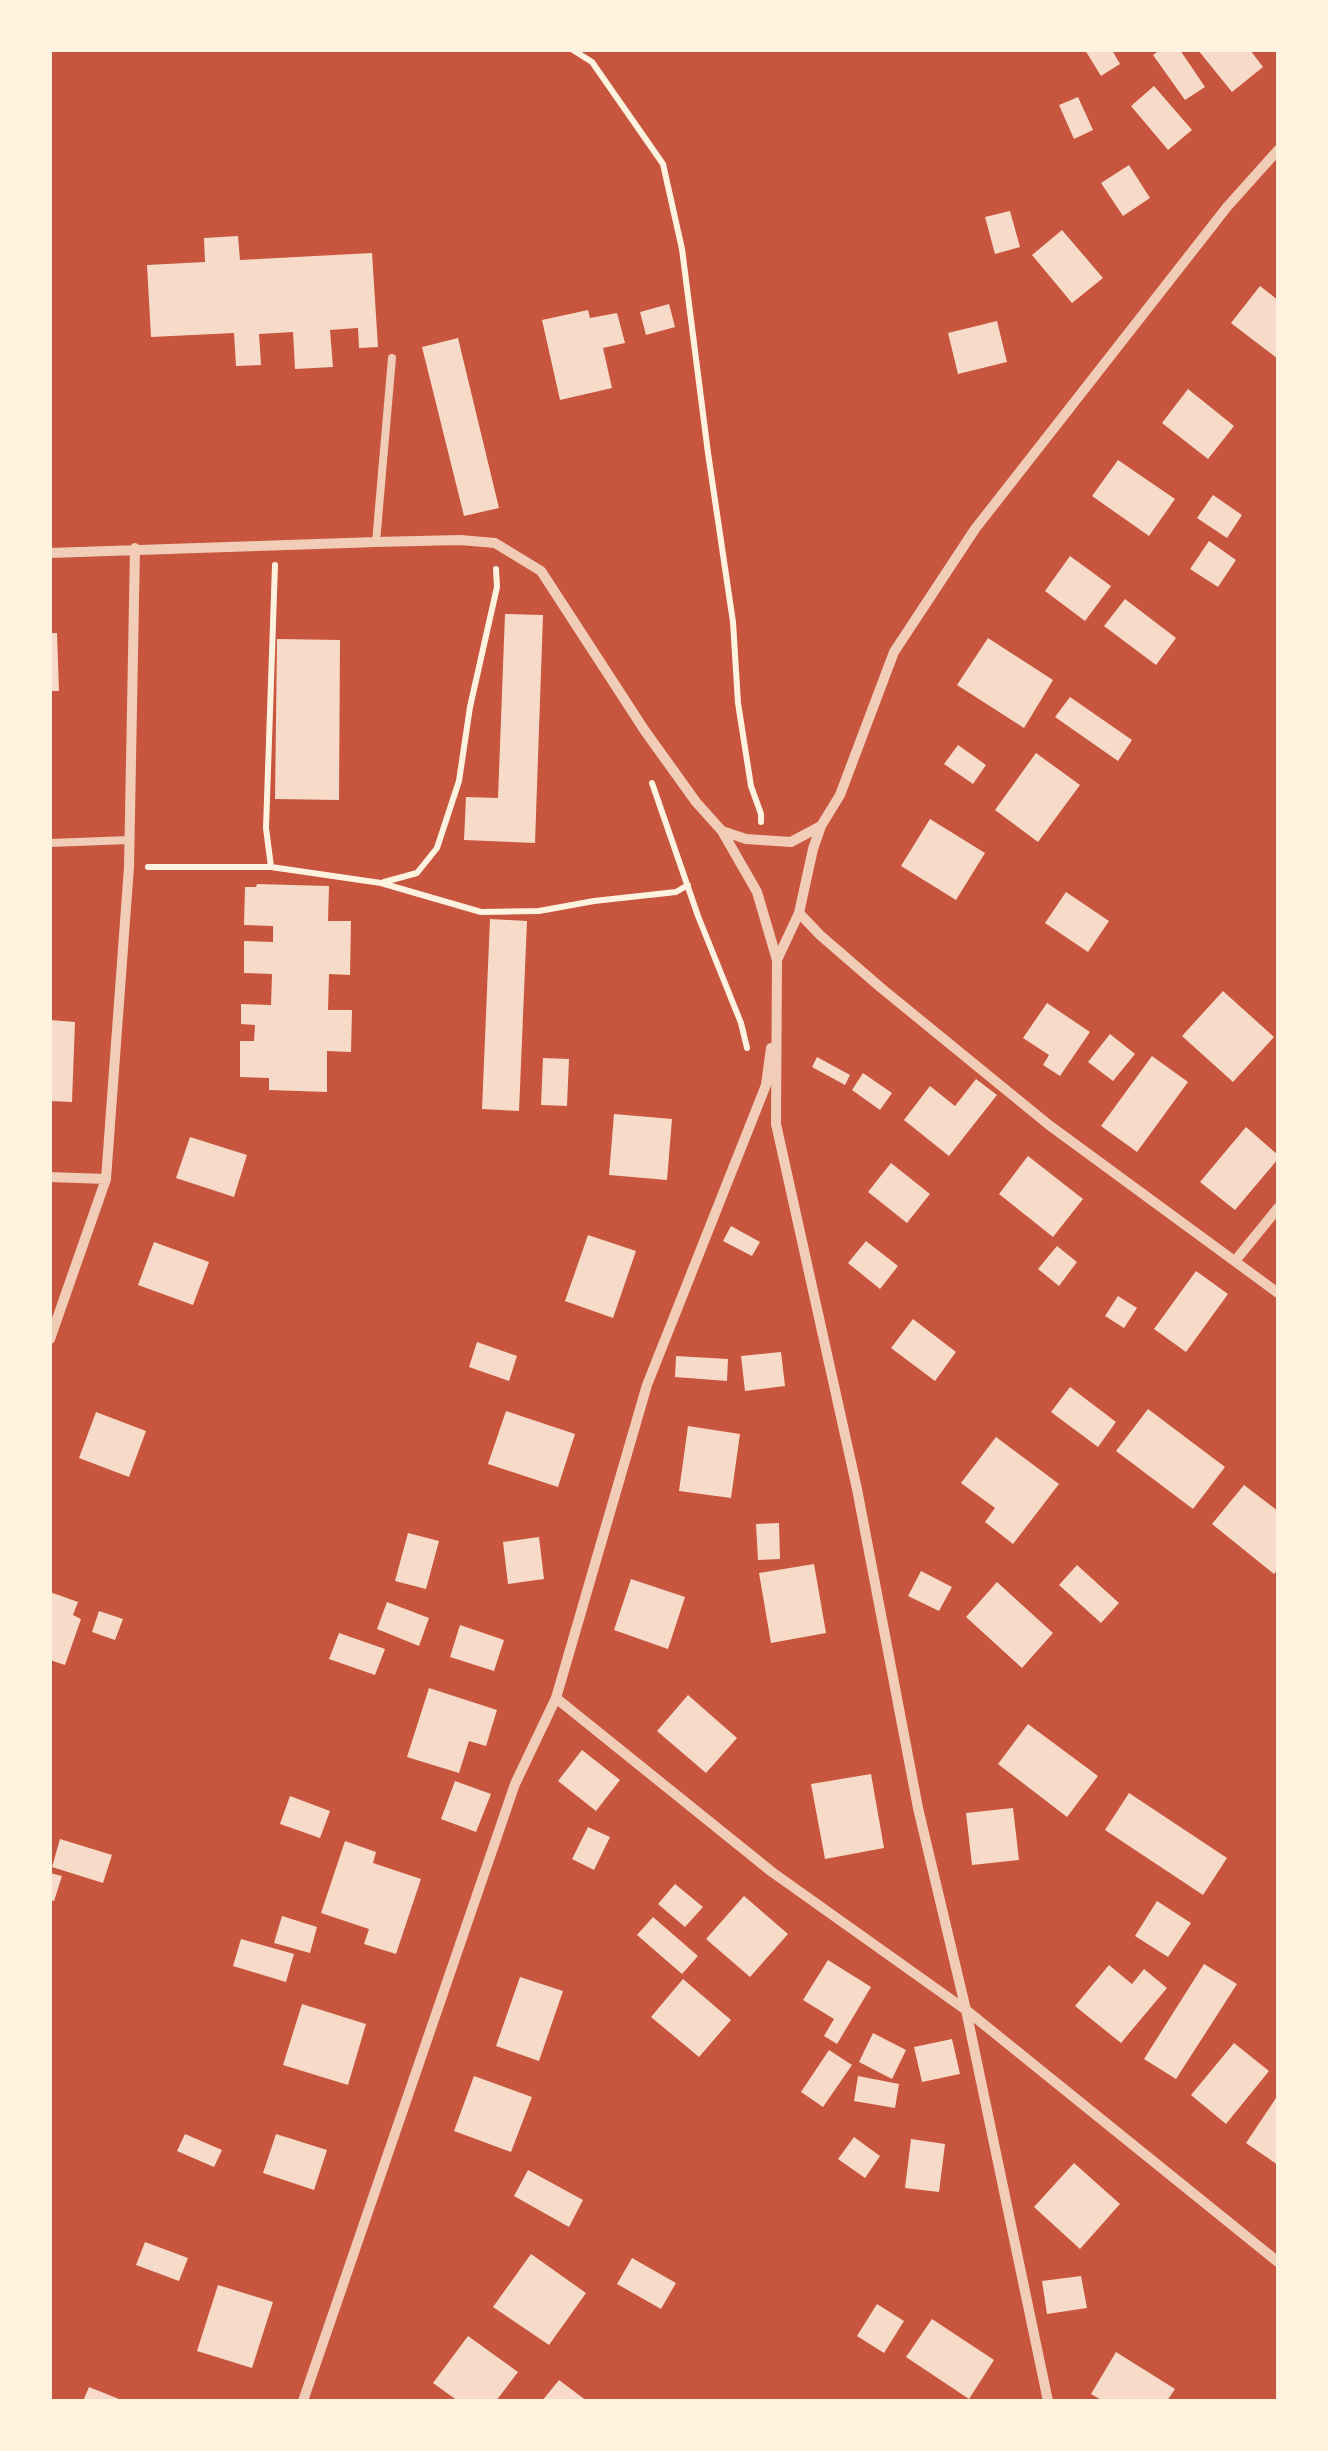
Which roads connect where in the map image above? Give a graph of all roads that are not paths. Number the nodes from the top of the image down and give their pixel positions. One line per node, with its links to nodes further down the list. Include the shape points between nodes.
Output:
1 (1278, 150): 6 (street, via 975,528 894,652 840,794)
2 (392, 358): 3 (lane)
3 (376, 542): 4 (street); 7 (street, via 495,543 542,571 644,730)
4 (136, 548): 5 (street); 8 (street)
5 (50, 552)
6 (821, 826): 7 (street, via 791,842); 10 (street)
7 (722, 832): 11 (street, via 758,892)
8 (129, 840): 9 (lane); 14 (street)
9 (50, 843)
10 (799, 913): 11 (street); 16 (street, via 1050,1125)
11 (778, 960): 12 (street)
12 (777, 1014): 19 (street, via 766,1085 647,1385); 20 (street, via 776,1124)
13 (50, 1177): 14 (street)
14 (106, 1179): 18 (street)
15 (1278, 1208): 16 (street)
16 (1234, 1261): 17 (street)
17 (1278, 1293)
18 (50, 1339)
19 (556, 1698): 20 (street, via 772,1872); 22 (street, via 515,1784)
20 (966, 2010): 21 (street); 23 (street)
21 (1278, 2262)
22 (303, 2401)
23 (1048, 2401)

